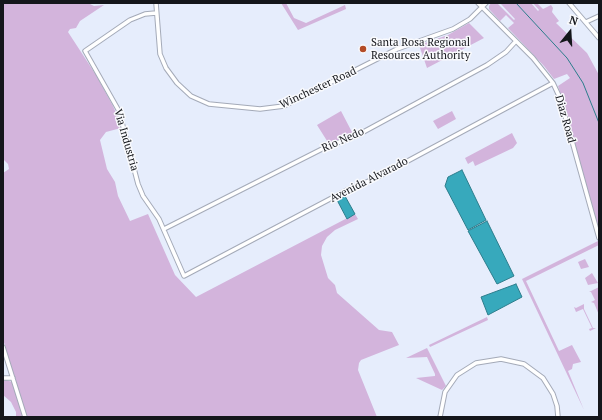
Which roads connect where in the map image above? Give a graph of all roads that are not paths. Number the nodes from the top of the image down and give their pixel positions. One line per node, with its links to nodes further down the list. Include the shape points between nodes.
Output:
1 (156, 3): 6 (street, Winchester Road)
2 (478, 3): 5 (street, Diaz Road)
3 (486, 3): 5 (street, Winchester Road)
4 (569, 3): 8 (street)
5 (482, 7): 6 (street, Winchester Road, via 470,19 453,29 397,49 284,106 260,109 214,105 191,96 180,87 162,58 158,44); 10 (street, Diaz Road)
6 (156, 13): 12 (street, Via Industria, via 130,20 85,52 119,111 138,184)
7 (599, 16): 8 (street)
8 (586, 22): 9 (street)
9 (599, 38)
10 (516, 41): 11 (street, Diaz Road, via 546,72); 12 (street, Rio Nedo, via 506,52 487,65 356,136 326,147)
11 (553, 83): 13 (street, Diaz Road, via 560,98); 14 (street, Avenida Alvarado, via 378,177 346,191)
12 (164, 230): 14 (street, Via Industria)
13 (599, 238)
14 (184, 276)
15 (3, 347): 17 (street)
16 (3, 378): 17 (street)
17 (13, 378): 18 (street)
18 (24, 417)
19 (440, 417): 20 (street, via 445,392 457,375 476,363 501,358 524,364 543,378 553,394)
20 (558, 417)

